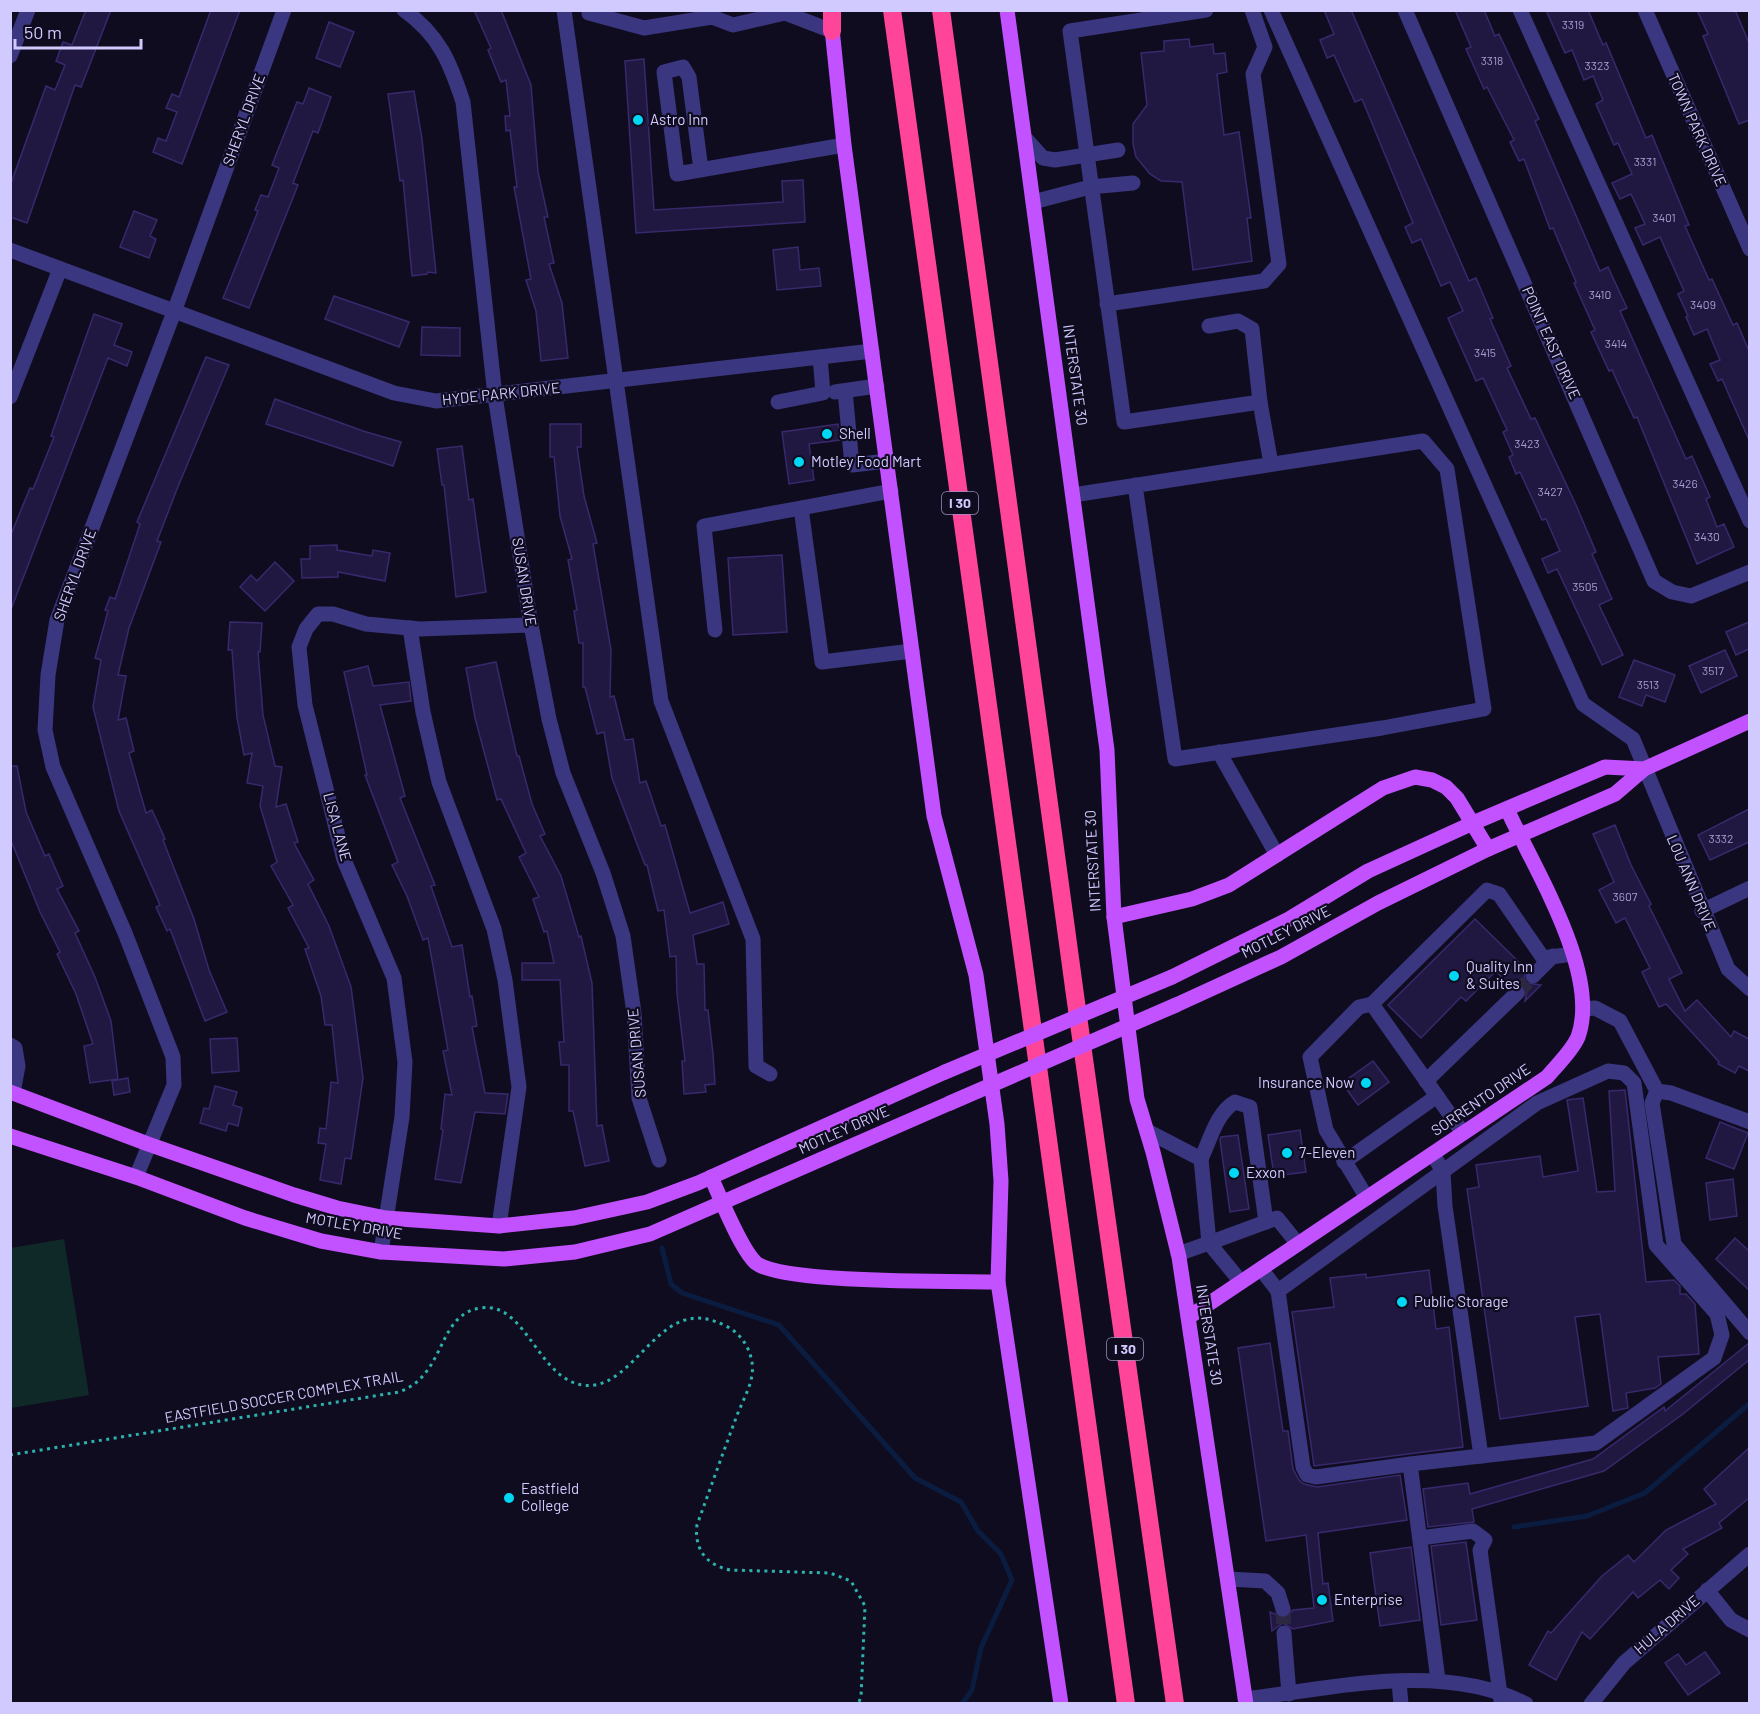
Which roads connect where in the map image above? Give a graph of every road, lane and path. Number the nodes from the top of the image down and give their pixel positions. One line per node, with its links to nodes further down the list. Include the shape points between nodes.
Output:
1 (28, 10): 17 (street)
2 (284, 10): 30 (street, SHERYL DRIVE)
3 (404, 10): 38 (street, SUSAN DRIVE, via 432,33 451,67 463,102)
4 (564, 10): 34 (street)
5 (589, 10): 16 (street, via 644,28 712,17 733,25 785,13)
6 (830, 10): 16 (highway)
7 (892, 10): 126 (highway, I 30)
8 (941, 10): 127 (highway, I 30)
9 (1007, 10): 18 (main road, INTERSTATE 30)
10 (1206, 10): 21 (street, via 1070,31)
11 (1252, 10): 29 (street, via 1264,47 1253,74 1279,264 1264,281)
12 (1271, 10): 56 (street, LOU ANN DRIVE, via 1583,704 1633,739)
13 (1405, 10): 49 (street, POINT EAST DRIVE, via 1654,581 1672,592 1691,596)
14 (1520, 10): 48 (street)
15 (1645, 10): 26 (street, TOWN PARK DRIVE)
16 (832, 31): 19 (main road)
17 (10, 56)
18 (1025, 138): 21 (street, via 1043,158); 25 (main road, INTERSTATE 30)
19 (844, 145): 22 (street); 32 (main road)
20 (1118, 150): 21 (street)
21 (1086, 155): 24 (street)
22 (701, 170): 22 (street, via 677,174 664,72 683,67 689,77)
23 (1133, 183): 24 (street)
24 (1090, 187): 25 (street); 29 (street)
25 (1034, 202): 46 (main road, INTERSTATE 30)
26 (1749, 249)
27 (10, 250): 28 (street, HYDE PARK DRIVE)
28 (60, 269): 30 (street, HYDE PARK DRIVE); 39 (street)
29 (1107, 304): 41 (street, via 1124,422)
30 (174, 312): 38 (street, HYDE PARK DRIVE, via 394,393 436,401); 84 (street, SHERYL DRIVE, via 57,620 45,730 53,767 173,1057 174,1085)
31 (1209, 326): 41 (street, via 1238,321 1252,329)
32 (872, 351): 33 (street, HYDE PARK DRIVE); 35 (main road)
33 (820, 357): 34 (street, HYDE PARK DRIVE); 37 (street)
34 (617, 382): 38 (street, HYDE PARK DRIVE); 73 (street, via 662,701 753,939 756,1066)
35 (877, 386): 36 (street); 42 (main road)
36 (845, 391): 37 (street); 42 (street, via 852,465)
37 (823, 393): 40 (street)
38 (495, 396): 50 (street, SUSAN DRIVE)
39 (10, 397)
40 (778, 402)
41 (1260, 402): 43 (street)
42 (887, 461): 45 (main road)
43 (1271, 464): 44 (street); 55 (street, via 1423,441 1447,469 1485,709)
44 (1135, 485): 46 (street); 55 (street, via 1175,759)
45 (891, 492): 47 (street); 53 (main road)
46 (1073, 495): 64 (main road, INTERSTATE 30, via 1107,750)
47 (801, 508): 52 (street, via 704,526); 53 (street, via 822,662)
48 (1749, 521)
49 (1749, 572)
50 (531, 625): 51 (street, LISA LANE); 87 (street, SUSAN DRIVE, via 563,773 623,936 634,1014 639,1098)
51 (410, 628): 94 (street, LISA LANE, via 318,614 306,629 299,648 305,705 344,860 394,978 405,1062 402,1117); 97 (street, via 439,782 494,929 505,980 519,1087)
52 (715, 630)
53 (912, 651): 103 (main road, via 934,816 976,975 997,1124 1001,1202)
54 (1749, 721): 56 (main road, MOTLEY DRIVE)
55 (1219, 752): 61 (street)
56 (1644, 769): 57 (main road, MOTLEY DRIVE, via 1605,767); 59 (main road, MOTLEY DRIVE, via 1615,794); 63 (street, LOU ANN DRIVE)
57 (1507, 809): 58 (main road, MOTLEY DRIVE); 59 (main road, SORRENTO DRIVE)
58 (1473, 824): 60 (main road); 61 (main road, via 1446,787 1415,777 1383,788); 91 (main road, MOTLEY DRIVE, bridge, via 1368,871 1289,919 1172,977 945,1072)
59 (1519, 835): 60 (main road, MOTLEY DRIVE); 65 (main road, SORRENTO DRIVE)
60 (1488, 849): 93 (main road, MOTLEY DRIVE, bridge, via 1378,903 1281,957)
61 (1277, 855): 64 (main road, via 1229,885 1192,899)
62 (1749, 888): 63 (street)
63 (1702, 911): 68 (street, LOU ANN DRIVE, via 1728,969)
64 (1114, 917): 81 (main road, INTERSTATE 30, via 1137,1100)
65 (1573, 954): 66 (street); 71 (main road, SORRENTO DRIVE)
66 (1553, 956): 67 (street); 70 (street, via 1543,957 1499,894 1487,890)
67 (1533, 976)
68 (1749, 989)
69 (1517, 993): 75 (street)
70 (1372, 1004): 75 (street); 88 (street, via 1359,1007 1310,1057 1326,1130)
71 (1585, 1009): 74 (main road, SORRENTO DRIVE, via 1577,1039); 76 (street, via 1596,1008 1620,1021)
72 (10, 1045): 77 (street, via 15,1048 18,1066)
73 (770, 1074)
74 (1547, 1077): 79 (street); 82 (main road, SORRENTO DRIVE)
75 (1426, 1081): 78 (street)
76 (1656, 1091): 80 (street); 107 (street, via 1652,1104 1674,1244)
77 (12, 1092): 84 (main road, MOTLEY DRIVE)
78 (1437, 1096): 82 (street); 88 (street)
79 (1554, 1096): 89 (street, via 1537,1103); 109 (street, via 1608,1071 1624,1073 1634,1083 1656,1245 1717,1314 1722,1335 1714,1358 1596,1443)
80 (1749, 1122)
81 (1147, 1131): 86 (street); 101 (main road, INTERSTATE 30)
82 (1463, 1134): 85 (main road, SORRENTO DRIVE)
83 (10, 1136): 90 (main road, MOTLEY DRIVE)
84 (148, 1144): 90 (street, SHERYL DRIVE); 94 (main road, MOTLEY DRIVE, via 294,1195)
85 (1433, 1154): 89 (street); 92 (main road, SORRENTO DRIVE)
86 (1201, 1159): 96 (street, via 1228,1106 1235,1102 1250,1107); 98 (street)
87 (659, 1160)
88 (1344, 1162): 92 (street)
89 (1443, 1172): 95 (street); 109 (street, via 1446,1218)
90 (136, 1177): 100 (main road, MOTLEY DRIVE, via 245,1218 321,1241)
91 (711, 1177): 93 (main road); 97 (main road, MOTLEY DRIVE, via 647,1202 574,1218)
92 (1365, 1200): 95 (street); 99 (main road, SORRENTO DRIVE)
93 (723, 1203): 100 (main road, MOTLEY DRIVE, via 650,1234 575,1252 504,1259); 103 (main road, via 756,1263 778,1273)
94 (386, 1218): 97 (main road, MOTLEY DRIVE); 100 (street, LISA LANE)
95 (1374, 1221): 105 (street)
96 (1266, 1222): 98 (street); 99 (street, via 1277,1218)
97 (500, 1226)
98 (1209, 1243): 101 (street); 104 (street)
99 (1298, 1244): 102 (main road, SORRENTO DRIVE)
100 (381, 1252)
101 (1178, 1254): 106 (main road, INTERSTATE 30)
102 (1261, 1269): 104 (main road, SORRENTO DRIVE); 105 (street)
103 (998, 1282): 125 (main road)
104 (1241, 1282): 106 (main road, SORRENTO DRIVE)
105 (1278, 1291): 110 (street, via 1307,1475)
106 (1189, 1317): 113 (main road, INTERSTATE 30)
107 (1749, 1333)
108 (10, 1455): 124 (path, EASTFIELD SOCCER COMPLEX TRAIL, via 399,1392 424,1378 451,1326 460,1317 481,1308 503,1312 563,1378 583,1385 606,1382 682,1321 702,1317 714,1320 740,1336 747,1348 752,1374 697,1524 698,1547 716,1567 830,1574 851,1581 865,1606)
109 (1481, 1456): 110 (street)
110 (1410, 1464): 111 (street)
111 (1420, 1538): 118 (street); 122 (street, via 1473,1531 1485,1540 1480,1550)
112 (1749, 1554): 114 (street, HULA DRIVE)
113 (1228, 1579): 115 (street, via 1265,1581 1278,1593); 123 (main road, INTERSTATE 30)
114 (1707, 1590): 116 (street, via 1731,1620); 130 (street, HULA DRIVE, via 1624,1664)
115 (1283, 1609)
116 (1749, 1630)
117 (1284, 1633): 120 (street)
118 (1438, 1680): 119 (street); 122 (street)
119 (1399, 1682): 121 (street); 128 (street)
120 (1289, 1694): 121 (street); 123 (street)
121 (1307, 1698)
122 (1500, 1698): 129 (street)
123 (1246, 1701)
124 (858, 1704)
125 (1061, 1704)
126 (1126, 1704)
127 (1175, 1704)
128 (1401, 1704)
129 (1527, 1704)
130 (1591, 1704)

